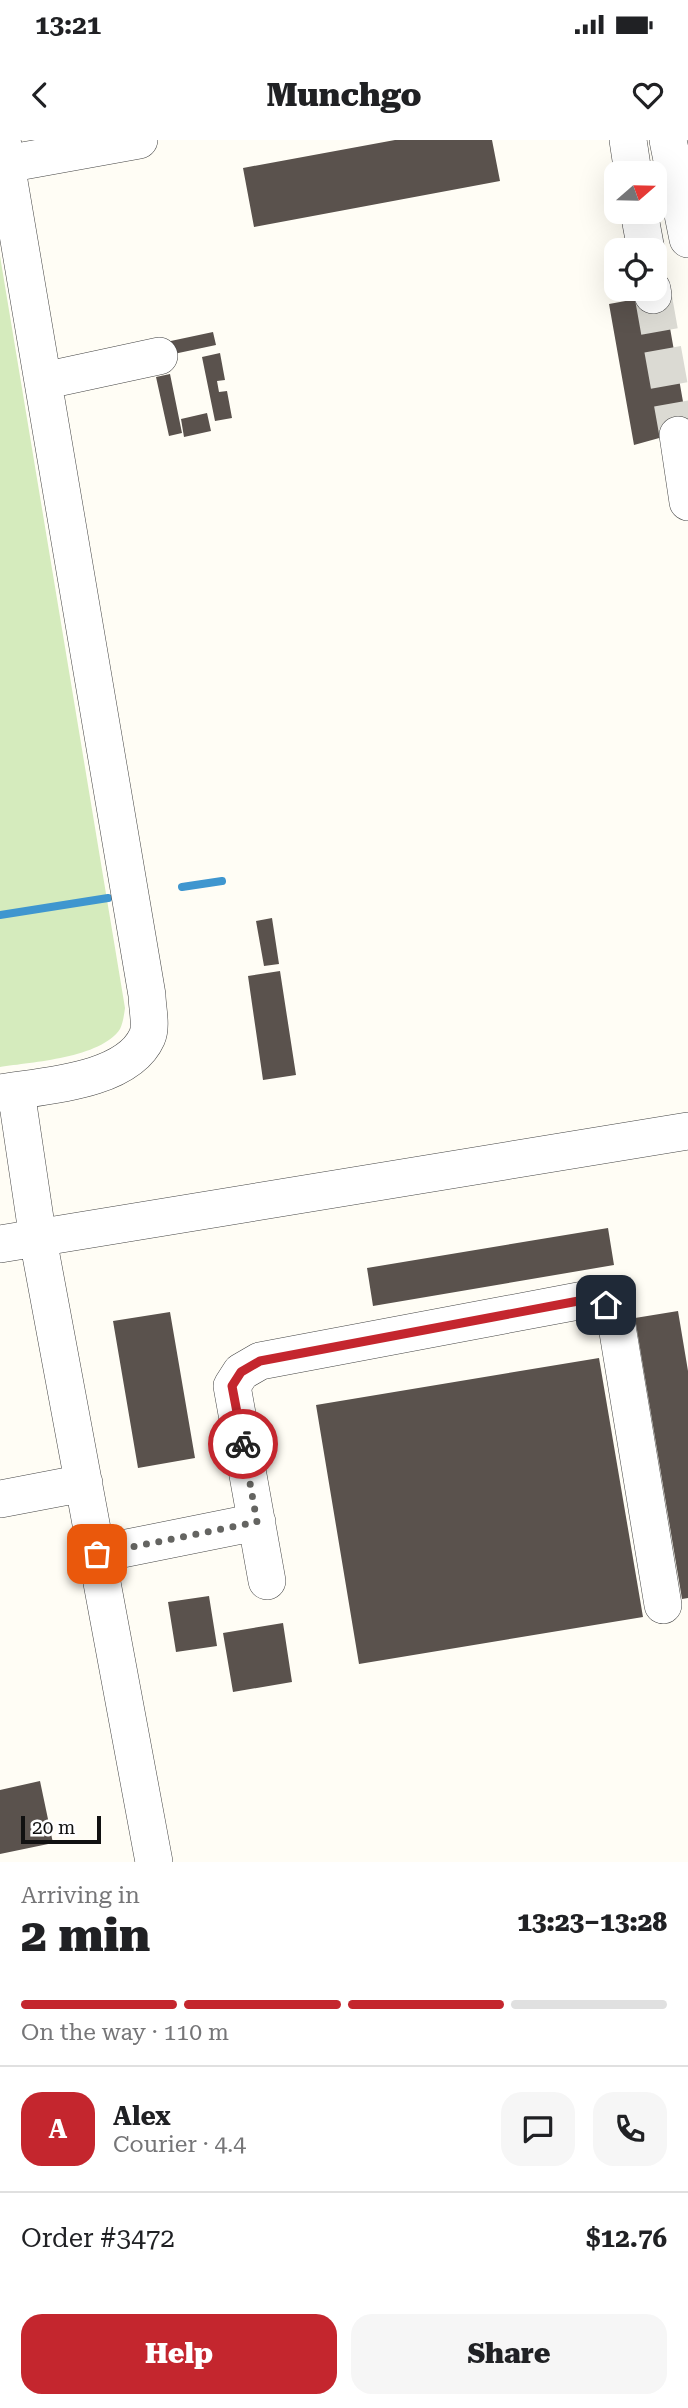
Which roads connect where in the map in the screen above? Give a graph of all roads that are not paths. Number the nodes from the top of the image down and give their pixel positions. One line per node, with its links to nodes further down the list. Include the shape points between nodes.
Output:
1 (139, 140): 4 (street)
2 (628, 140): 5 (street)
3 (668, 140): 6 (street)
4 (4, 152): 10 (street)
5 (631, 161)
6 (688, 239)
7 (688, 256): 8 (street)
8 (667, 272)
9 (159, 356): 10 (street)
10 (43, 381): 13 (street, via 147,995 148,1035 140,1048 109,1070 89,1078)
11 (678, 435): 12 (street)
12 (688, 502)
13 (8, 1092): 15 (street)
14 (688, 1131): 15 (street)
15 (38, 1239): 16 (street); 17 (street)
16 (0, 1244)
17 (84, 1483): 18 (street); 20 (street)
18 (0, 1499)
19 (257, 1522): 20 (street); 21 (street); 22 (street, via 232,1386 241,1372 260,1361 589,1299 606,1305 616,1320)
20 (97, 1554): 23 (street)
21 (267, 1581)
22 (663, 1605)
23 (154, 1862)

